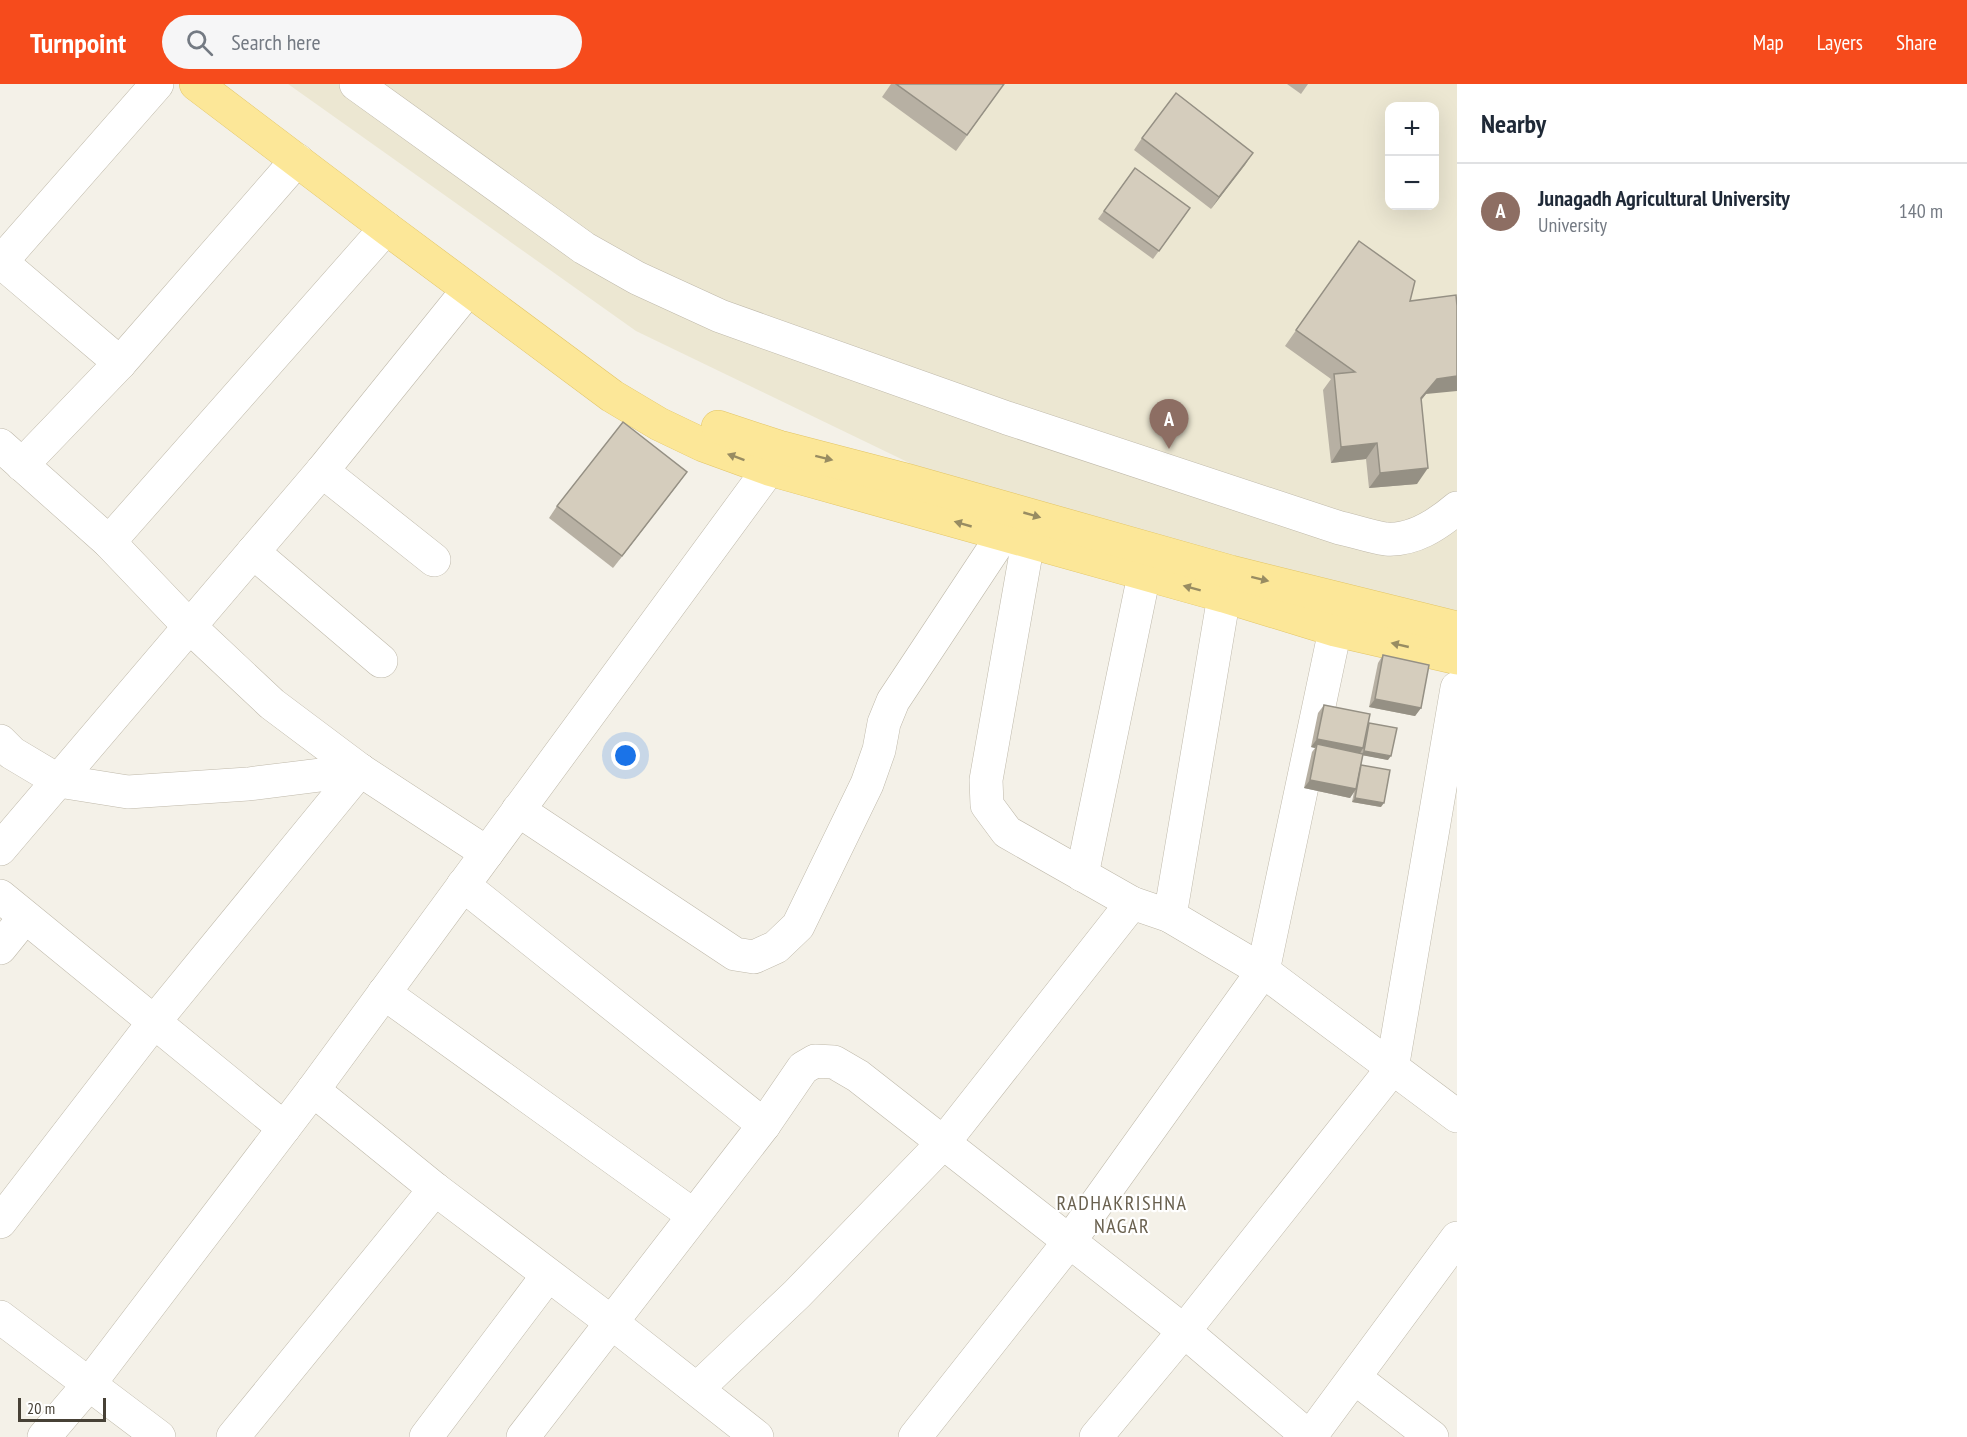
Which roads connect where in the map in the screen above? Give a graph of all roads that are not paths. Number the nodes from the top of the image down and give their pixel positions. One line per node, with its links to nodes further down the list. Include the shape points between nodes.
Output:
1 (157, 84): 7 (street)
2 (196, 84): 5 (main road)
3 (228, 84): 21 (main road, one-way to 21, via 590,357 663,403 723,429 779,447 1231,572)
4 (356, 84): 13 (street, via 584,248 637,278 720,316 1006,417 1340,528 1387,539 1419,534)
5 (297, 160): 6 (main road); 9 (street)
6 (386, 228): 8 (main road); 15 (street)
7 (1, 262): 9 (street)
8 (468, 290): 11 (main road, one-way to 8, via 659,424 612,396); 12 (street)
9 (120, 363): 10 (street)
10 (11, 455): 15 (street)
11 (769, 469): 14 (main road, one-way to 11); 29 (street)
12 (322, 471): 16 (street); 17 (street)
13 (1457, 508)
14 (1016, 539): 18 (main road); 29 (street, via 893,701 867,784 798,926 776,947 754,957 735,954); 32 (street, via 986,780 987,805 1007,832)
15 (109, 542): 20 (street)
16 (253, 552): 20 (street); 24 (street)
17 (434, 560)
18 (1144, 574): 19 (main road, one-way to 18); 32 (street)
19 (1224, 596): 22 (main road); 36 (street)
20 (190, 627): 27 (street, via 272,704); 28 (street)
21 (1457, 628)
22 (1335, 630): 23 (main road, one-way to 22); 39 (street)
23 (1457, 658)
24 (381, 661)
25 (1457, 688): 42 (street)
26 (0, 741): 28 (street, via 12,753)
27 (360, 770): 28 (street, via 248,784 128,792); 31 (street); 41 (street)
28 (59, 781): 30 (street)
29 (518, 810): 31 (street)
30 (0, 849)
31 (486, 853): 33 (street)
32 (1082, 875): 35 (street)
33 (463, 885): 40 (street); 45 (street)
34 (0, 896): 37 (street)
35 (1132, 903): 36 (street); 47 (street)
36 (1170, 916): 39 (street)
37 (26, 917): 38 (street); 41 (street)
38 (0, 948)
39 (1263, 971): 42 (street); 52 (street)
40 (384, 993): 43 (street); 49 (street)
41 (154, 1022): 46 (street); 50 (street)
42 (1392, 1069): 44 (street); 56 (street)
43 (313, 1090): 46 (street); 48 (street)
44 (1457, 1116)
45 (764, 1125): 47 (street, via 803,1068 815,1062 834,1062); 49 (street)
46 (284, 1128): 58 (street)
47 (944, 1142): 52 (street); 59 (street, via 797,1294)
48 (435, 1189): 53 (street); 62 (street)
49 (693, 1215): 55 (street)
50 (0, 1222)
51 (1457, 1238): 57 (street)
52 (1069, 1242): 56 (street); 66 (street)
53 (548, 1275): 55 (street); 63 (street)
54 (0, 1317): 58 (street)
55 (611, 1322): 59 (street); 64 (street)
56 (1184, 1331): 67 (street); 68 (street)
57 (1355, 1378): 68 (street); 69 (street)
58 (90, 1383): 60 (street); 61 (street)
59 (697, 1389): 65 (street)
60 (44, 1437)
61 (159, 1437)
62 (233, 1437)
63 (426, 1437)
64 (523, 1437)
65 (757, 1437)
66 (915, 1437)
67 (1096, 1437)
68 (1309, 1437)
69 (1432, 1437)

